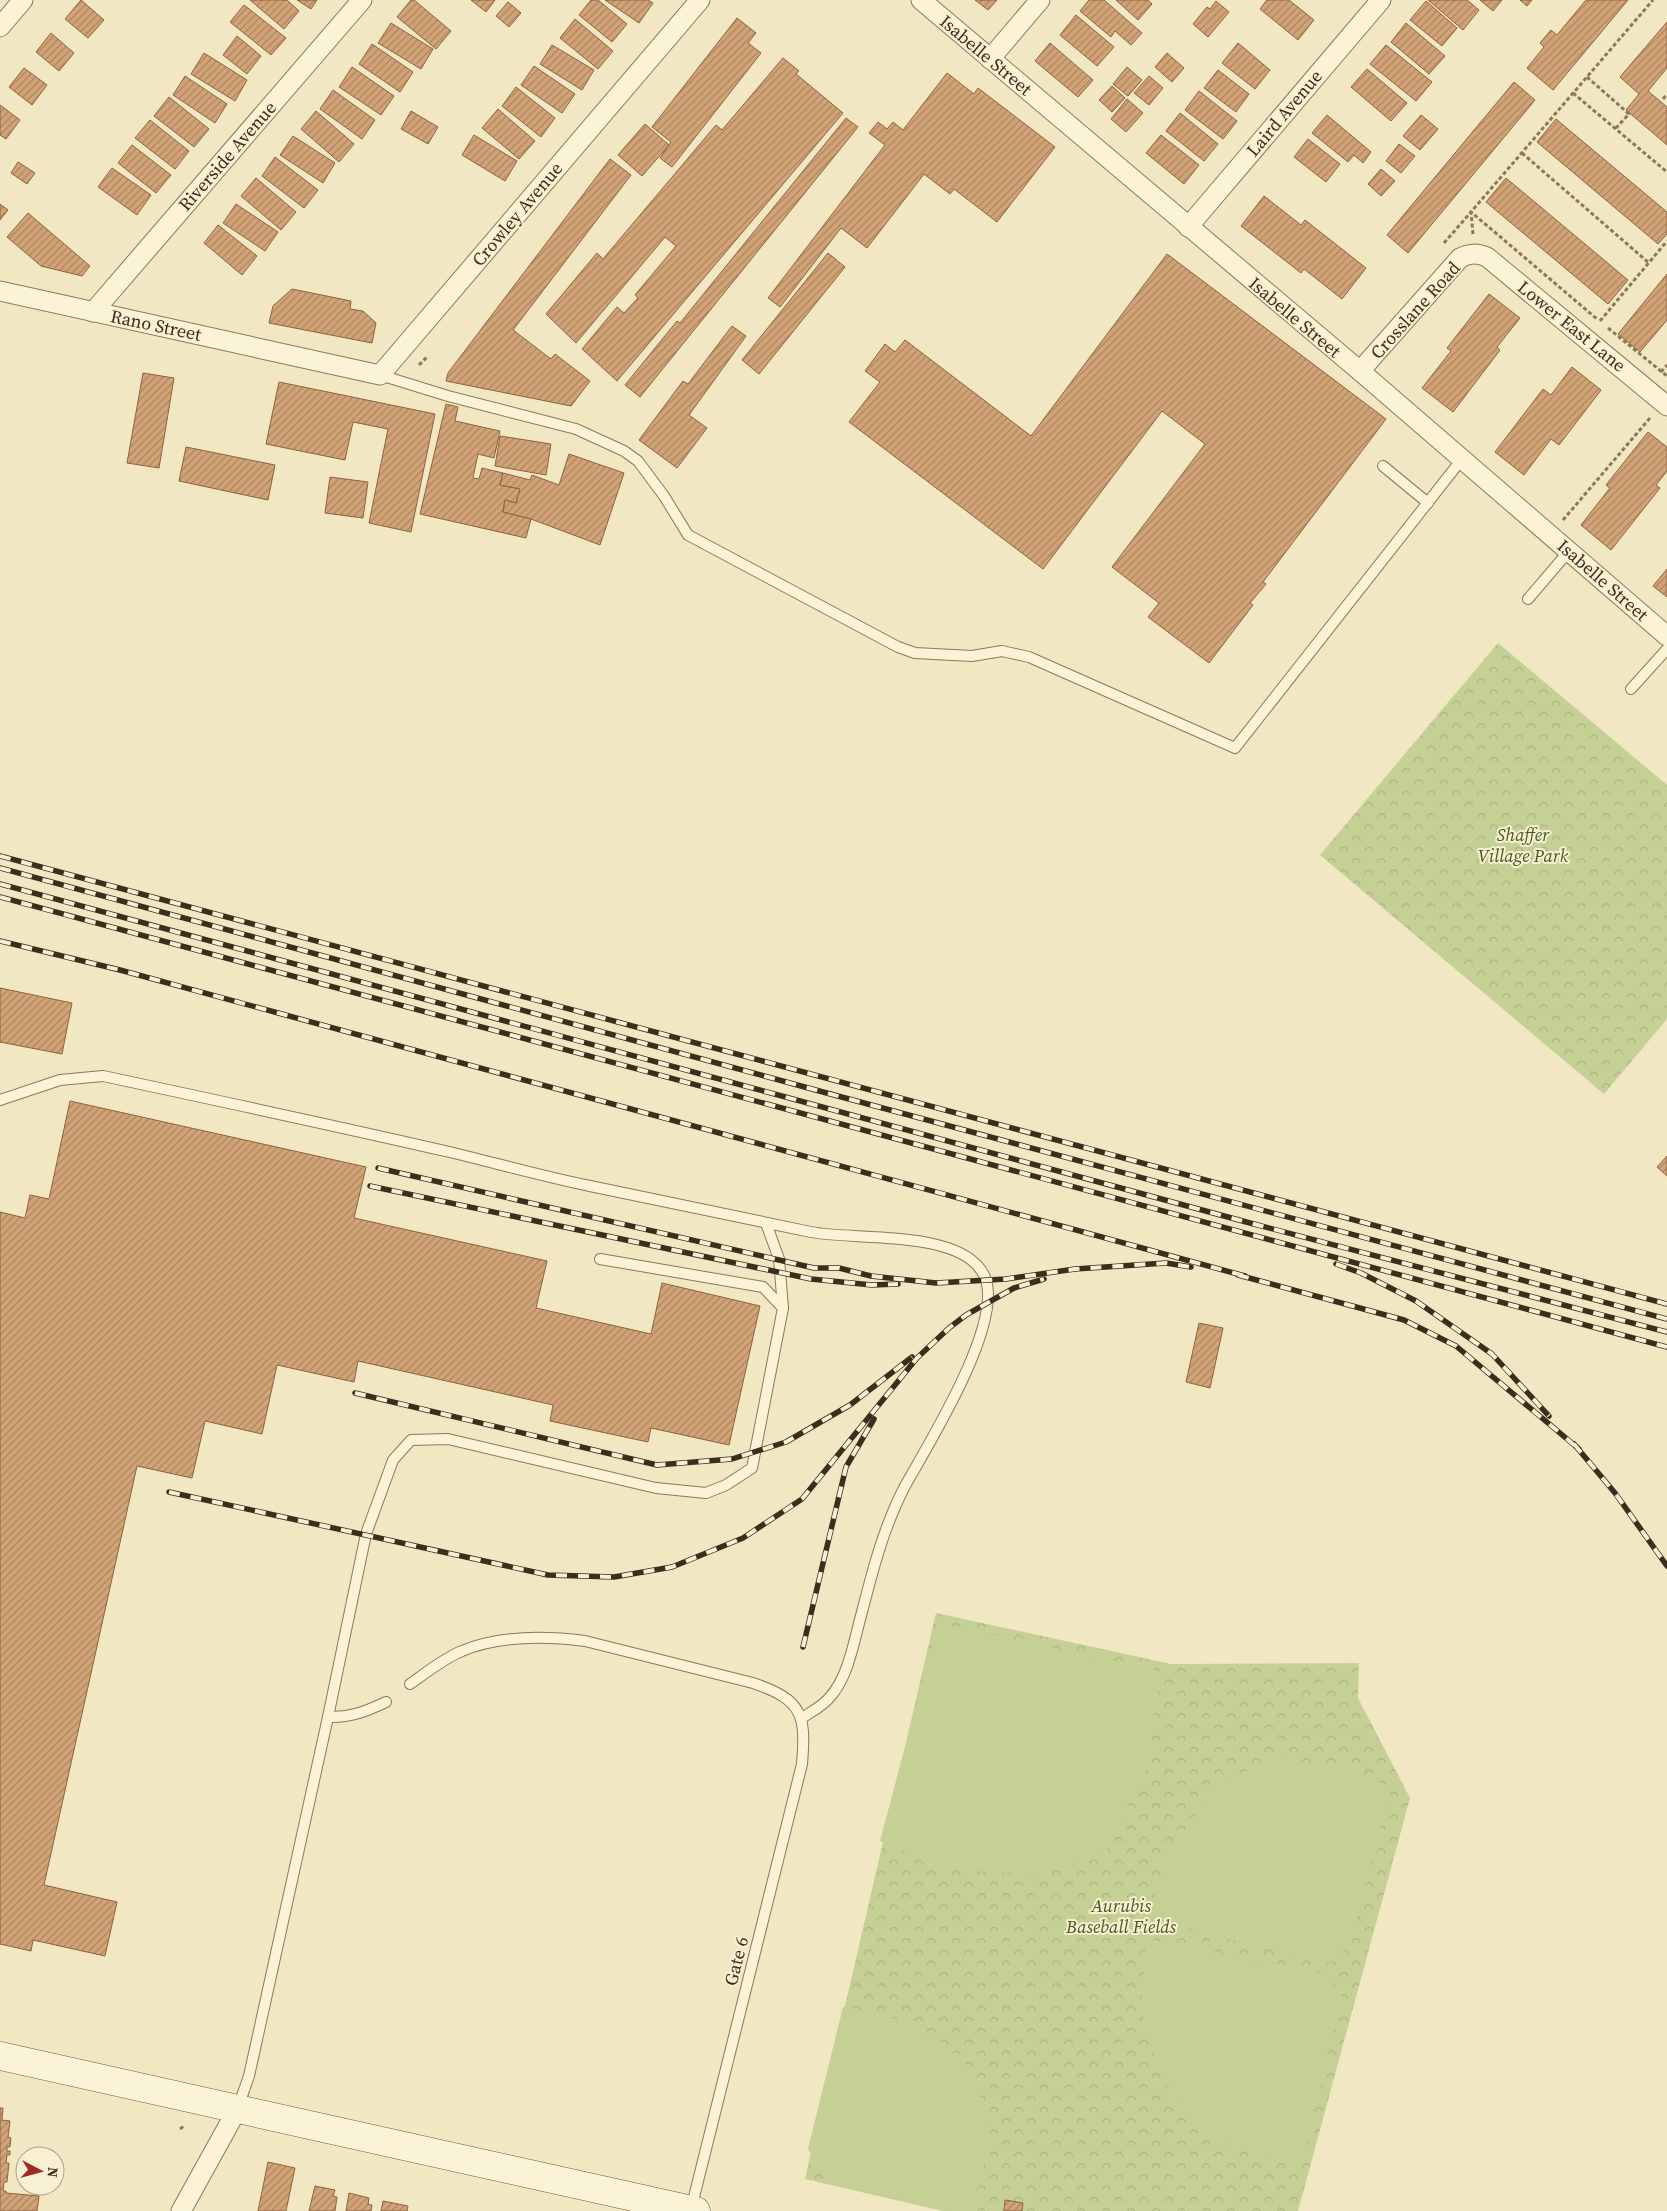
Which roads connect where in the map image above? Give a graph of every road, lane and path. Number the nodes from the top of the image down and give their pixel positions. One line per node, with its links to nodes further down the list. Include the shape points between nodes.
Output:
1 (23, 0): 8 (street)
2 (362, 0): 24 (street, Riverside Avenue)
3 (700, 0): 31 (street, Crowley Avenue)
4 (921, 0): 9 (street, Isabelle Street)
5 (1040, 0): 9 (street)
6 (1380, 0): 18 (street, Laird Avenue)
7 (1653, 0): 10 (path)
8 (0, 27)
9 (990, 58): 18 (street, Isabelle Street)
10 (1587, 77): 11 (path); 14 (path, via 1629,114)
11 (1573, 93): 14 (path); 15 (path)
12 (1667, 94): 13 (path)
13 (1663, 99)
14 (1616, 128): 16 (path)
15 (1522, 153): 17 (path); 22 (path)
16 (1667, 172)
17 (1471, 212): 19 (path); 25 (path)
18 (1188, 227): 29 (street, Isabelle Street)
19 (1473, 230)
20 (1667, 241): 22 (path)
21 (1473, 253): 29 (street, Crosslane Road, via 1460,258); 34 (street, Lower East Lane, via 1487,256)
22 (1649, 263): 25 (path)
23 (0, 291): 24 (street, Rano Street)
24 (93, 312): 31 (street, Rano Street)
25 (1600, 321): 30 (path)
26 (428, 356): 27 (path)
27 (419, 364)
28 (1667, 365): 30 (path)
29 (1360, 371): 35 (street, Isabelle Street)
30 (1661, 372): 32 (path); 33 (path)
31 (380, 375): 37 (lane, via 576,429 624,451 638,461 688,535 898,647 915,653 972,656 1002,651 1029,657 1235,748)
32 (1667, 376)
33 (1657, 377)
34 (1660, 410): 38 (path)
35 (1462, 459): 37 (lane); 39 (street, Isabelle Street)
36 (1383, 466): 37 (lane)
37 (1428, 502)
38 (1560, 525)
39 (1569, 551): 40 (lane); 41 (street, Isabelle Street)
40 (1528, 599)
41 (1667, 636)
42 (1667, 649): 43 (lane)
43 (1631, 689)
44 (0, 1100): 45 (lane, via 60,1080 103,1076 454,1153 586,1186)
45 (766, 1222): 47 (lane, via 779,1259); 51 (lane, via 821,1234 932,1243 952,1248 968,1256 978,1267 986,1280 988,1303 968,1370 884,1532 844,1671 828,1700)
46 (600, 1259): 47 (lane, via 763,1287)
47 (783, 1308): 50 (lane, via 752,1468 726,1485 706,1493 656,1488 448,1438 411,1440 393,1460 366,1534)
48 (410, 1684): 51 (lane, via 461,1651 522,1638 565,1638 753,1682 786,1699)
49 (386, 1702): 50 (lane, via 365,1712)
50 (328, 1716): 53 (lane, via 249,2076)
51 (802, 1718): 54 (lane, Gate 6, via 802,1764)
52 (0, 2056): 53 (main road)
53 (238, 2108): 54 (main road); 55 (street)
54 (694, 2210)
55 (181, 2211)

